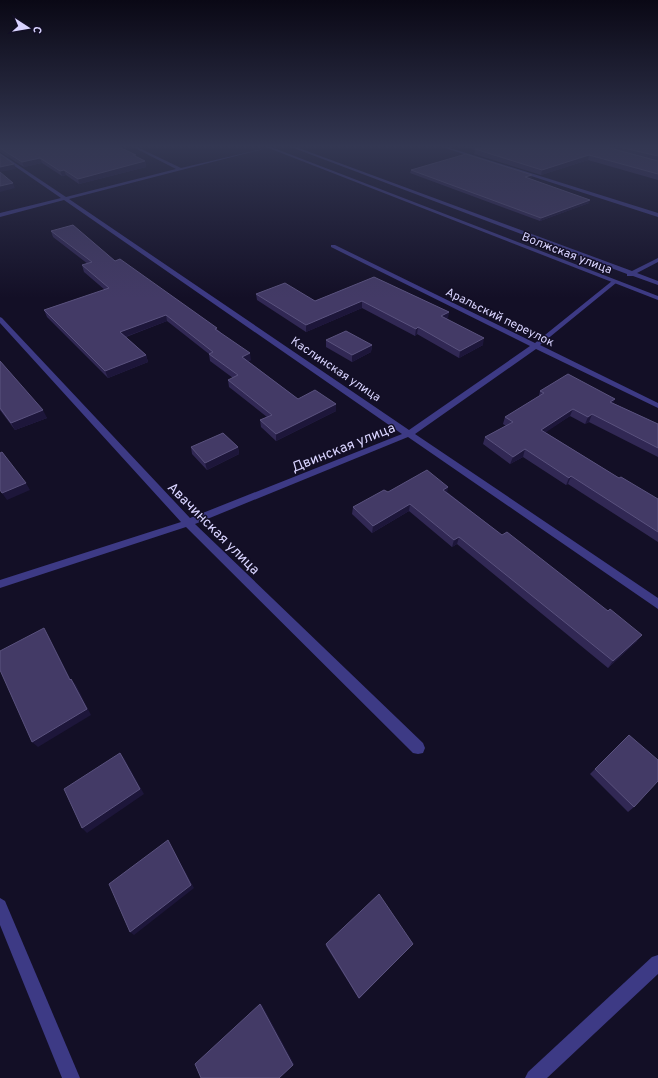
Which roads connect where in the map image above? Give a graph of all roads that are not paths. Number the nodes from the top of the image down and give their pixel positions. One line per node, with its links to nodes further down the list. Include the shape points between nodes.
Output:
1 (64, 197): 6 (street, Каслинская улица)
2 (72, 197): 6 (street)
3 (398, 197): 12 (street, Волжская улица)
4 (427, 197): 11 (street, Волжская улица)
5 (602, 197): 8 (street)
6 (66, 199): 7 (street); 18 (street, Каслинская улица)
7 (0, 215)
8 (658, 215)
9 (333, 246): 16 (street, Аральский переулок)
10 (658, 260): 11 (street, Двинская улица)
11 (632, 274): 12 (street, Двинская улица); 13 (street, Волжская улица)
12 (614, 282): 14 (street, Волжская улица); 16 (street, Двинская улица)
13 (658, 283)
14 (658, 298)
15 (0, 319): 19 (street, Авачинская улица)
16 (535, 346): 17 (street, Аральский переулок); 18 (street, Двинская улица)
17 (658, 406)
18 (409, 434): 19 (street, Двинская улица); 21 (street, Каслинская улица)
19 (188, 523): 20 (street, Двинская улица); 22 (street, Авачинская улица)
20 (0, 584)
21 (658, 604)
22 (418, 748)
23 (0, 906): 25 (street)
24 (658, 963): 26 (street)
25 (70, 1078)
26 (534, 1078)

